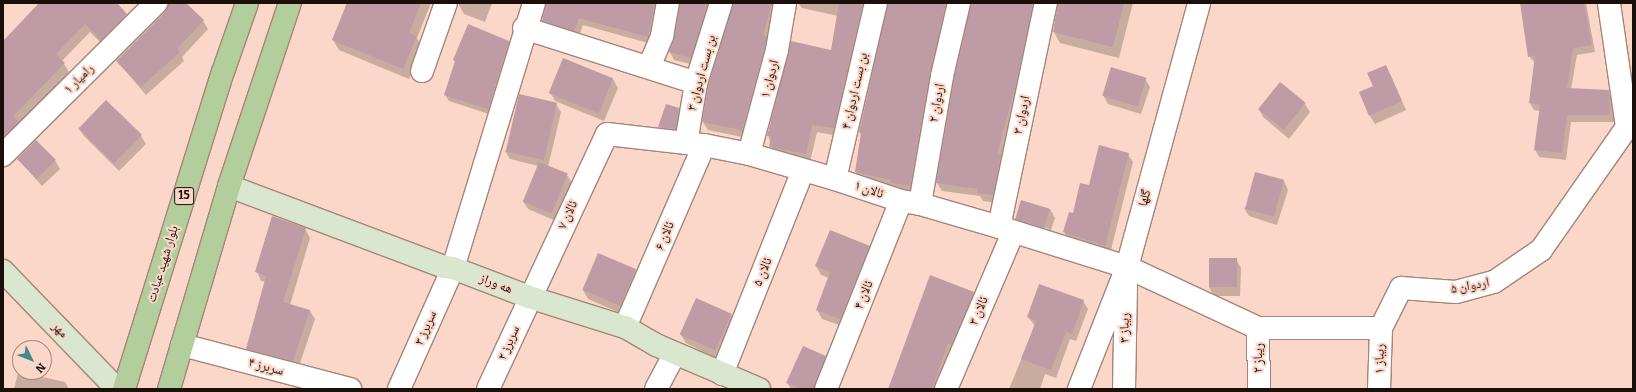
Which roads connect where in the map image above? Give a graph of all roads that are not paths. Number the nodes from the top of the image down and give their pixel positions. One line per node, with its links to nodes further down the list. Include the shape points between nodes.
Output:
1 (156, 3): 20 (street, رامیار ۱)
2 (247, 3): 38 (main road, بلوار شهید عبادت / 15)
3 (290, 3): 24 (main road)
4 (446, 3): 16 (street)
5 (534, 3): 14 (street, سربرز ۳)
6 (668, 3): 15 (street, via 662,36)
7 (721, 3): 17 (street, بن بست اردوان ۳)
8 (785, 3): 21 (street, اردوان ۱, via 777,50)
9 (876, 3): 23 (street, بن بست اردوان ۴)
10 (959, 3): 25 (street, اردوان ۲)
11 (1046, 3): 26 (street, اردوان ۳)
12 (1198, 3): 27 (street, گلها)
13 (1609, 3): 33 (street, اردوان ۵, via 1627,127 1541,250 1494,282 1456,292 1402,288)
14 (524, 28): 15 (street); 28 (street, سربرز ۳)
15 (649, 67): 17 (street)
16 (422, 71)
17 (696, 83): 19 (street, بن بست اردوان ۳)
18 (607, 134): 19 (street, ئالان ۱); 30 (street, ئالان ۷)
19 (695, 144): 21 (street, ئالان ۱); 31 (street, ئالان ۶)
20 (3, 154)
21 (749, 154): 22 (street, ئالان ۱)
22 (803, 170): 23 (street, ئالان ۱); 36 (street, ئالان ۵)
23 (835, 179): 25 (street, ئالان ۱)
24 (229, 186): 28 (street, هه وراز, via 444,267); 34 (main road)
25 (910, 203): 26 (street, ئالان ۱); 45 (street, ئالان ۴)
26 (1006, 230): 27 (street, ئالان ۱); 46 (street, ئالان ۳)
27 (1127, 267): 32 (street); 47 (street, گلها); 48 (street, ریباز ۳)
28 (453, 268): 30 (street, هه وراز); 41 (street, سربرز ۳)
29 (3, 271): 37 (street, مهر)
30 (529, 297): 31 (street, هه وراز); 42 (street, سربرز ۲)
31 (625, 327): 35 (street, هه وراز)
32 (1258, 328): 33 (street); 49 (street, ریباز ۲)
33 (1380, 328): 50 (street, ریباز ۱)
34 (182, 345): 39 (main road); 40 (street, سربرز ۴)
35 (675, 354): 36 (street, هه وراز); 43 (street)
36 (722, 374): 44 (street, هه وراز)
37 (117, 389)
38 (124, 389)
39 (169, 389)
40 (350, 389)
41 (399, 389)
42 (488, 389)
43 (656, 389)
44 (759, 389)
45 (826, 389)
46 (946, 389)
47 (1079, 389)
48 (1124, 389)
49 (1259, 389)
50 (1379, 389)

